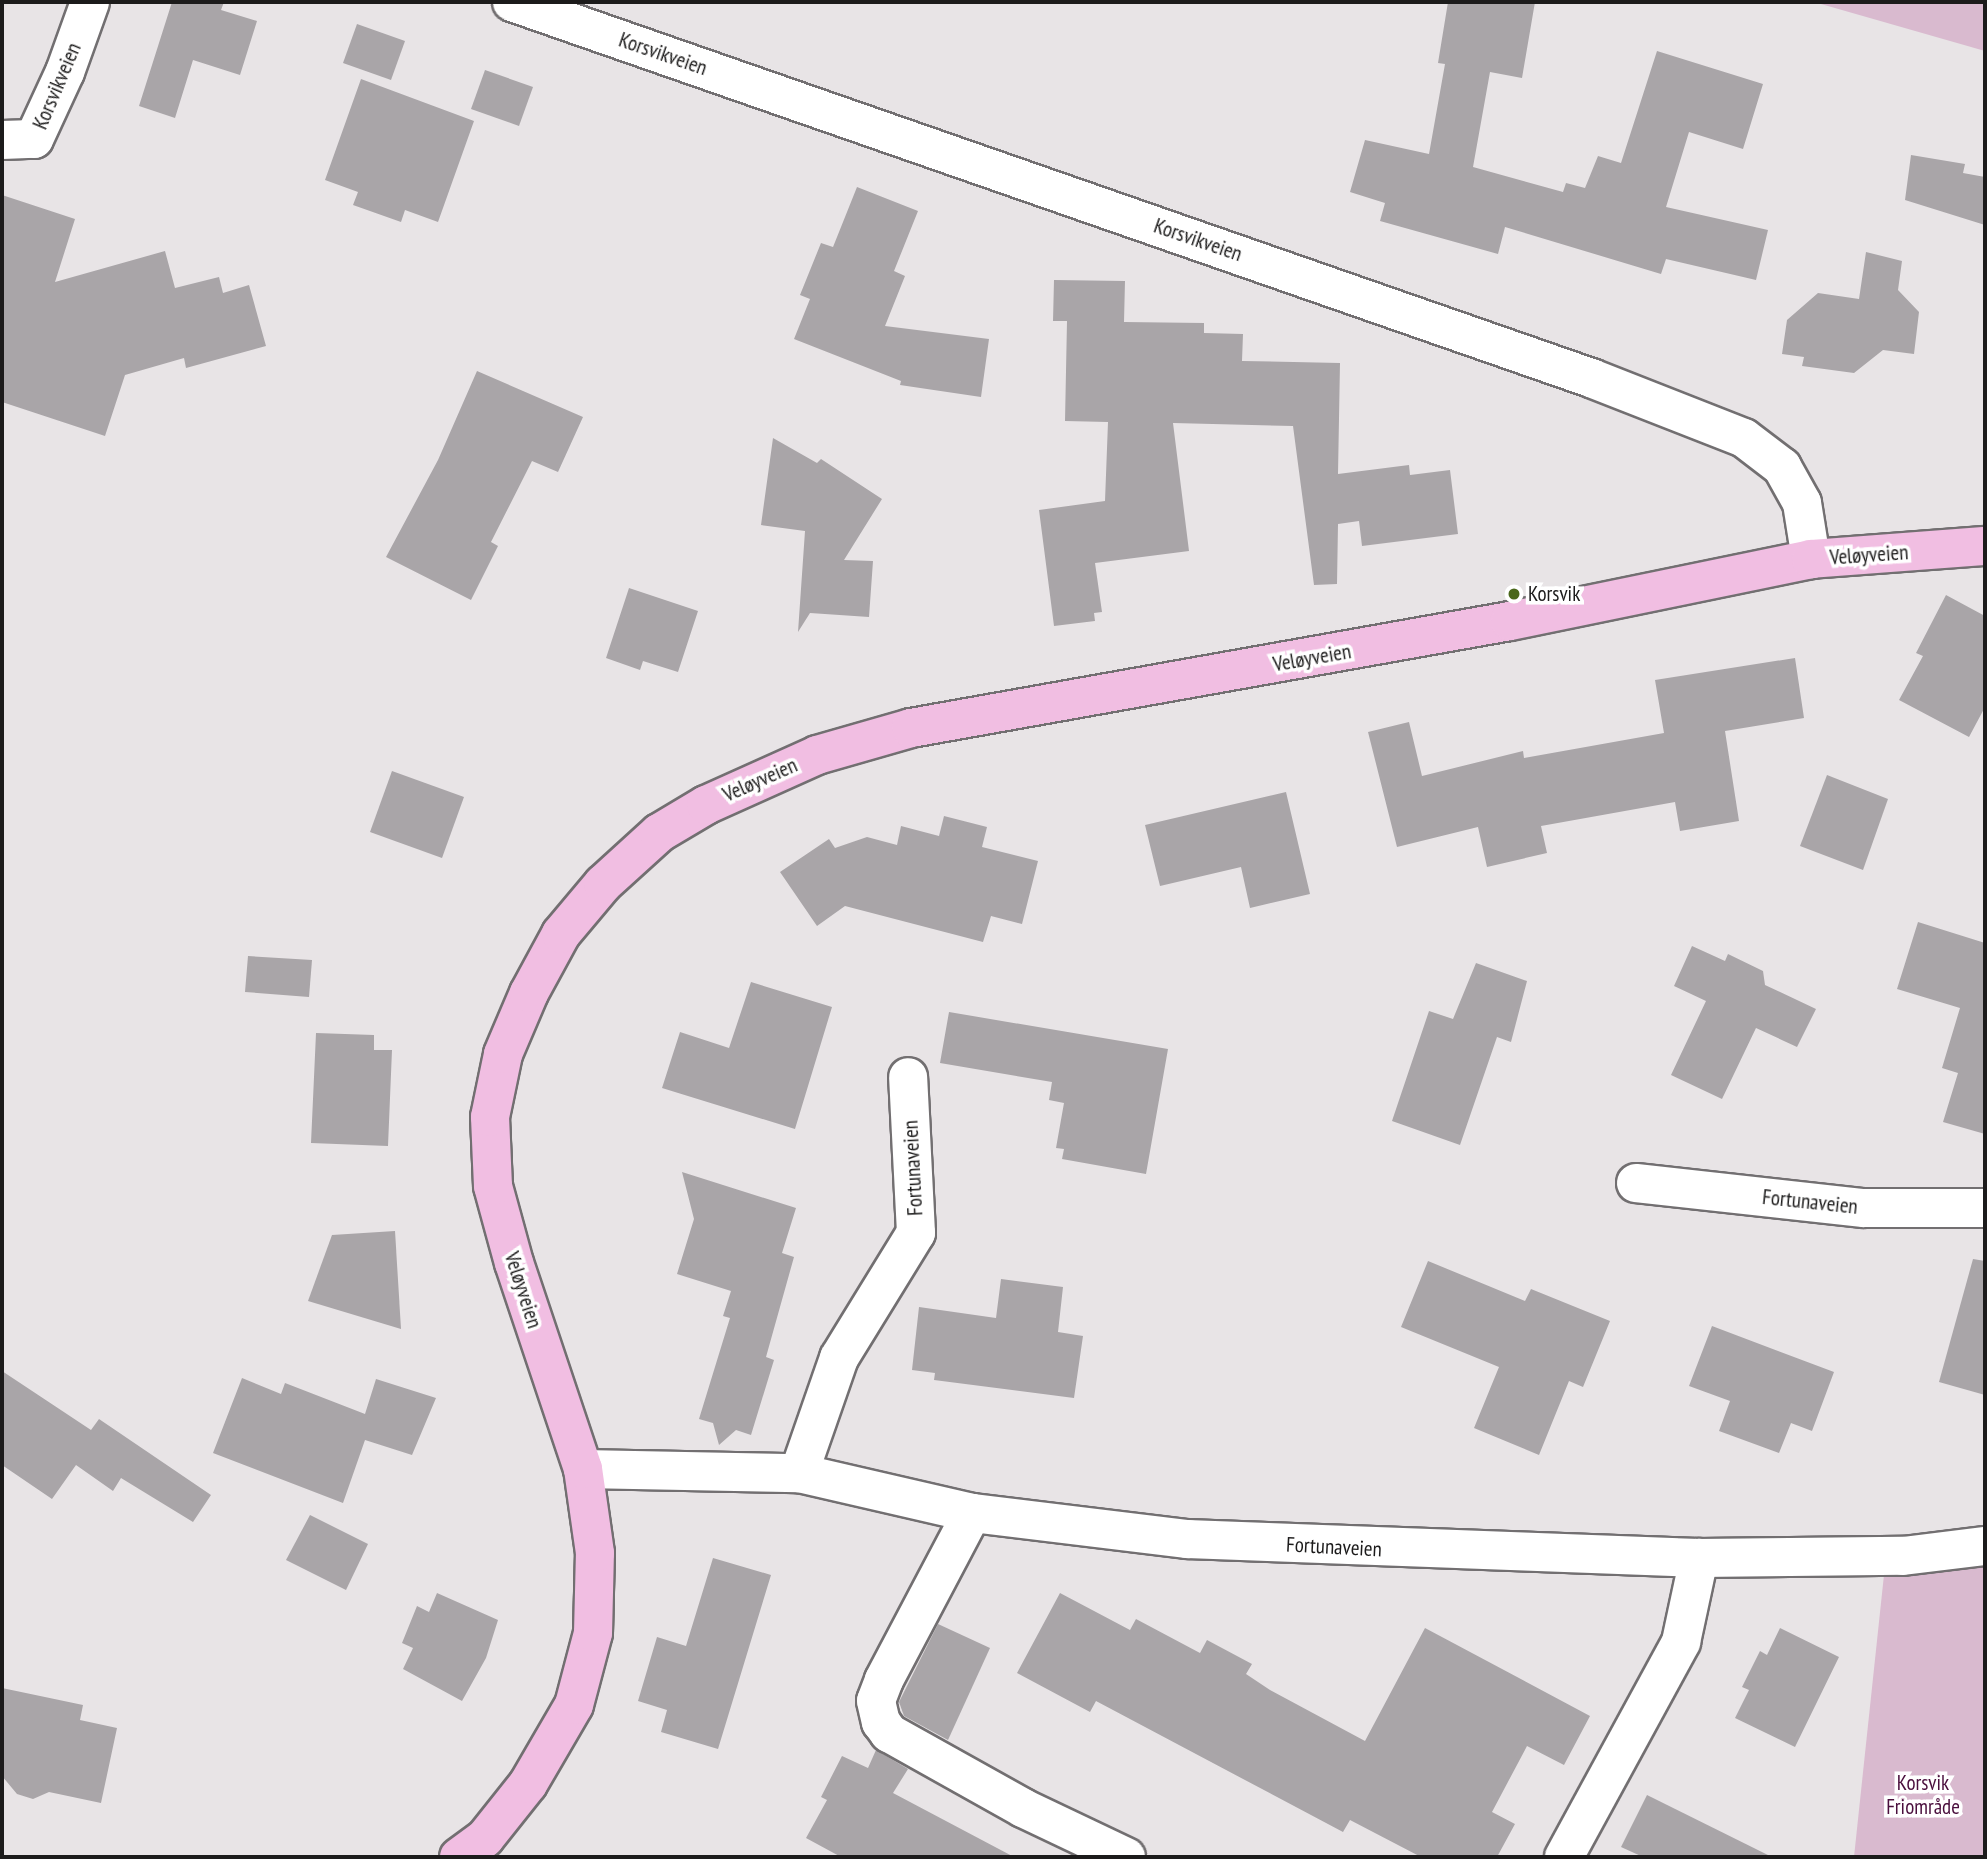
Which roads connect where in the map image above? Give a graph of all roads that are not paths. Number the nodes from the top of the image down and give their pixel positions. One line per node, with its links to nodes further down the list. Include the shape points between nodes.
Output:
1 (90, 2): 3 (street, Korsvikveien, via 34,139)
2 (512, 2): 5 (street, Korsvikveien, via 1591,378 1744,438 1782,467 1802,503)
3 (2, 140)
4 (1985, 546): 5 (main road, Veløyveien)
5 (1811, 559): 9 (main road, Veløyveien, via 1496,624 911,728 817,755 706,805 659,833 603,884 561,934 503,1055 490,1117 493,1186)
6 (908, 1077): 10 (street, Fortunaveien, via 916,1233 839,1358)
7 (1636, 1183): 8 (street, Fortunaveien, via 1864,1208)
8 (1985, 1208)
9 (583, 1468): 10 (street); 14 (main road, Veløyveien, via 595,1553 593,1620 574,1705 528,1784 485,1838)
10 (799, 1473): 11 (street, Fortunaveien)
11 (972, 1513): 13 (street, Fortunaveien, via 1201,1539); 15 (street, via 884,1680 876,1702 881,1722 889,1733 1023,1808)
12 (1985, 1546): 13 (street, Fortunaveien, via 1903,1556)
13 (1699, 1558): 16 (street, via 1681,1642)
14 (459, 1857)
15 (1126, 1857)
16 (1564, 1857)

